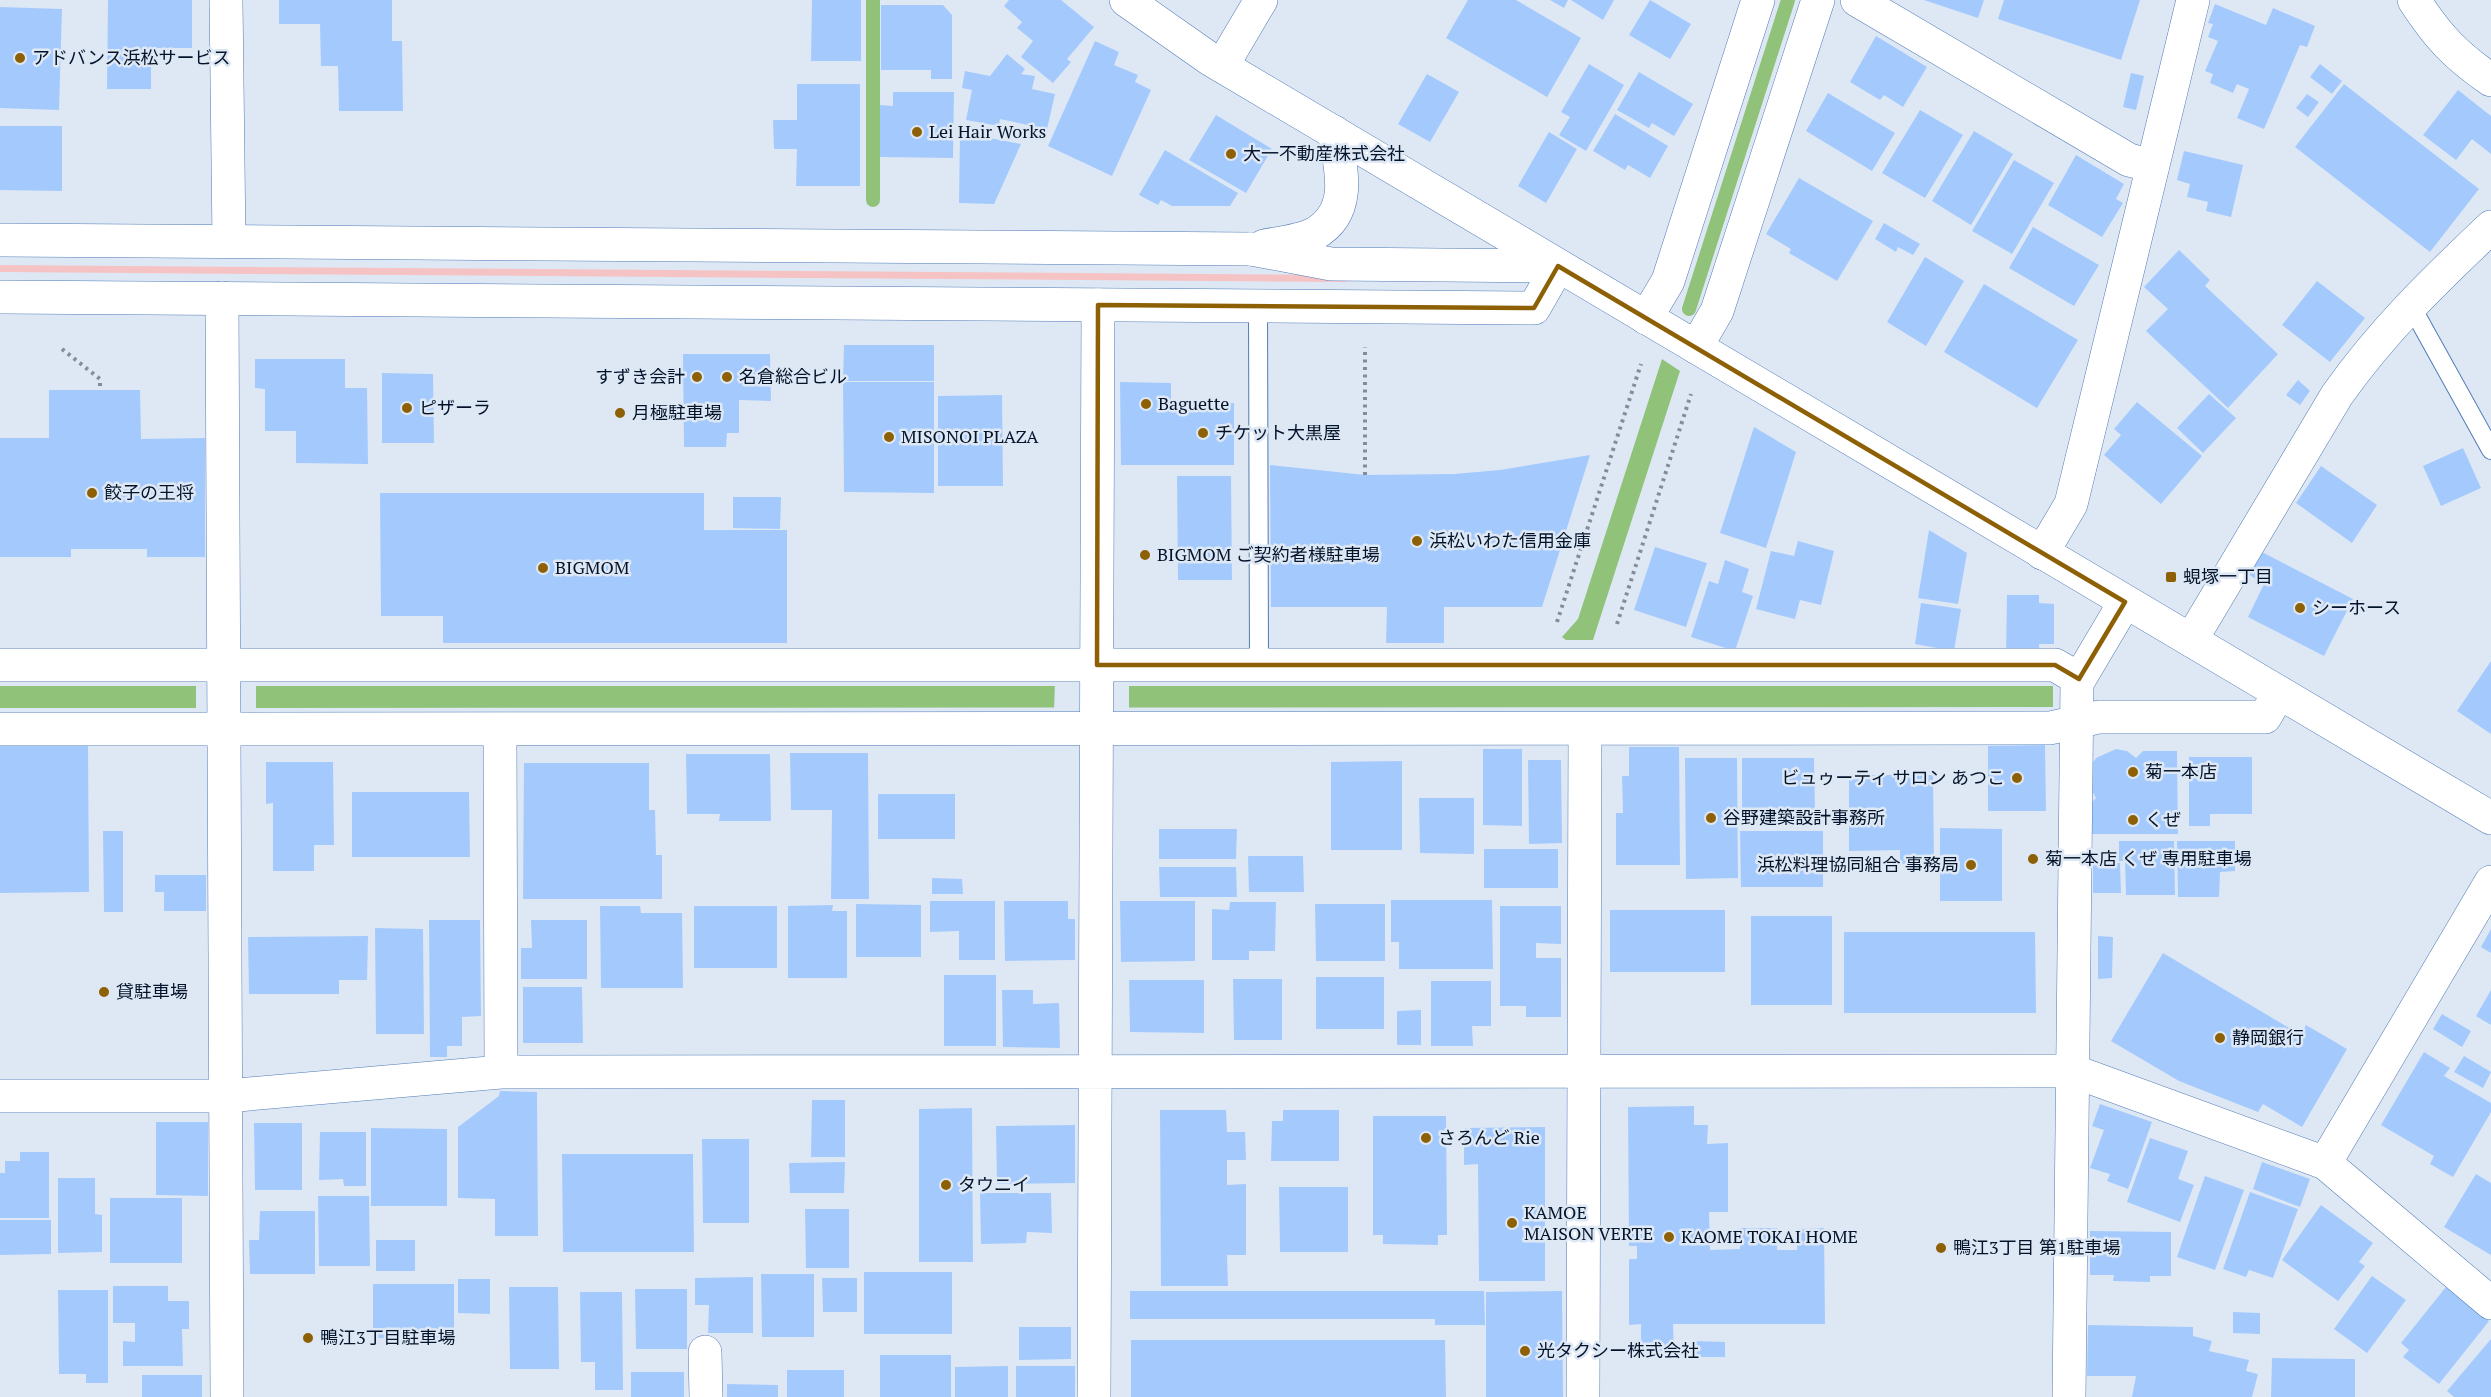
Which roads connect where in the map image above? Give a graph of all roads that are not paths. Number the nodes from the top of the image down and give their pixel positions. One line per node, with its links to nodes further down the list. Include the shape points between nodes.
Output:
1 (226, 0): 15 (street)
2 (1126, 0): 9 (street)
3 (1261, 0): 9 (street)
4 (1758, 0): 23 (street, via 1668,282)
5 (1818, 0): 24 (street, via 1717,311)
6 (1857, 0): 12 (street, via 2129,160)
7 (2193, 0): 12 (street)
8 (2414, 0): 10 (street, via 2450,49)
9 (1222, 66): 11 (street)
10 (2491, 80)
11 (1334, 132): 16 (street, via 1343,178 1341,200 1331,220 1314,234); 17 (street)
12 (2153, 166): 26 (street, via 2071,504)
13 (2491, 227): 20 (street)
14 (0, 240): 15 (street)
15 (229, 241): 16 (street)
16 (1251, 249): 17 (street, via 1330,264)
17 (1558, 266): 22 (street, via 1534,308); 23 (street)
18 (0, 297): 19 (street)
19 (222, 298): 21 (street); 33 (street)
20 (2410, 304): 25 (lane); 28 (street, via 2337,395)
21 (1098, 305): 22 (street); 34 (street)
22 (1258, 306): 30 (lane)
23 (1646, 318): 24 (street)
24 (1696, 347): 26 (street)
25 (2491, 450)
26 (2042, 553): 27 (street)
27 (2125, 602): 28 (street); 31 (street)
28 (2191, 640): 32 (street)
29 (0, 665): 33 (street)
30 (1259, 665): 31 (street, via 2055,665); 34 (street)
31 (2079, 679): 35 (street)
32 (2278, 693): 35 (street, via 2265,717 2099,717); 39 (street)
33 (224, 697): 34 (street); 36 (street); 37 (street); 46 (street)
34 (1097, 697): 37 (street); 38 (street); 43 (street)
35 (2076, 722): 38 (street, via 2050,728); 41 (street)
36 (0, 729)
37 (500, 729): 42 (street)
38 (1585, 729): 44 (street)
39 (2491, 818)
40 (2491, 882): 47 (street)
41 (2073, 1071): 44 (street); 47 (street); 54 (street)
42 (501, 1072): 43 (street); 46 (street)
43 (1096, 1072): 44 (street); 52 (street)
44 (1584, 1072): 53 (street)
45 (0, 1096): 46 (street)
46 (226, 1096): 50 (street)
47 (2325, 1163): 48 (street)
48 (2491, 1303)
49 (705, 1352): 51 (street)
50 (227, 1397)
51 (706, 1397)
52 (1094, 1397)
53 (1583, 1397)
54 (2069, 1397)

